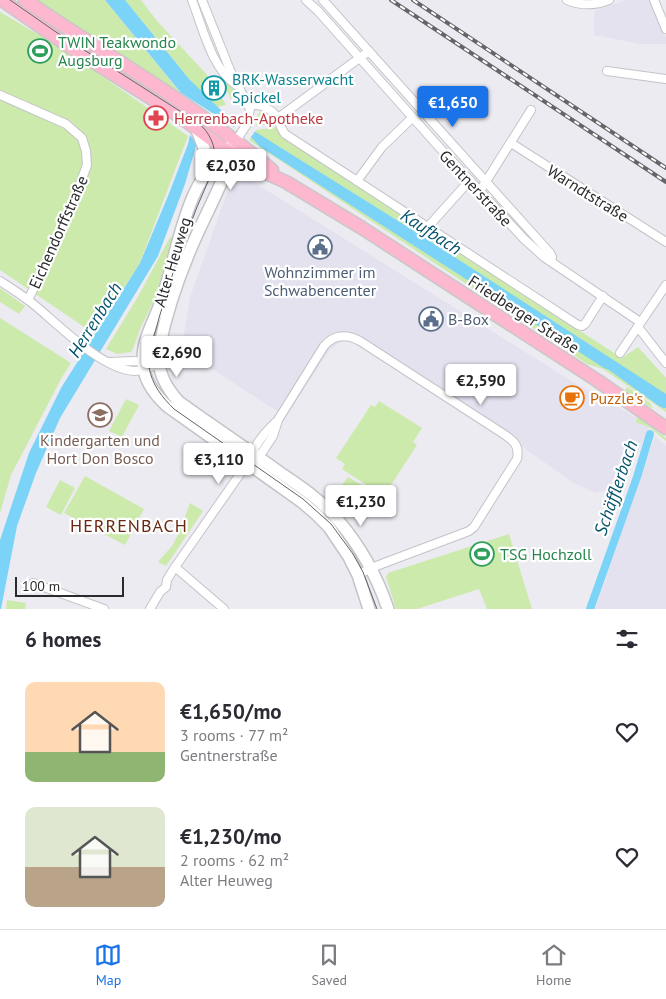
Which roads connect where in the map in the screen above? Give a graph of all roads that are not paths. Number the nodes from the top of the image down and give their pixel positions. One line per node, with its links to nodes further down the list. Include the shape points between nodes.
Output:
1 (25, 0): 23 (main road, Friedberger Straße, via 207,119)
2 (192, 0): 15 (street, via 217,65)
3 (202, 0): 15 (street)
4 (306, 0): 12 (street, Gentnerstraße)
5 (323, 0): 11 (street, Gentnerstraße)
6 (567, 0): 7 (street, via 580,5)
7 (608, 0)
8 (654, 0): 10 (street)
9 (3, 4): 21 (main road, Friedberger Straße, via 182,118)
10 (666, 29)
11 (369, 51): 12 (street); 27 (street, Gentnerstraße)
12 (360, 58): 19 (street); 20 (street, Gentnerstraße)
13 (607, 71): 14 (street)
14 (666, 80)
15 (239, 87): 17 (street)
16 (0, 95): 35 (street, Eichendorffstraße, via 66,124 82,138 86,151 87,166 73,202)
17 (248, 105): 19 (street, via 265,107); 23 (street, via 247,124)
18 (531, 110): 22 (street)
19 (278, 118): 26 (street, via 284,134)
20 (412, 118): 25 (street, Gentnerstraße); 26 (street, via 382,147)
21 (202, 135): 23 (main road, Friedberger Straße); 24 (street, via 206,158)
22 (511, 143): 27 (street); 30 (street, Warndtstraße)
23 (234, 144): 24 (street, Alter Heuweg); 38 (street, Alter Heuweg, via 185,262); 41 (main road, Friedberger Straße, via 286,182 546,347)
24 (204, 172): 39 (street, Alter Heuweg, via 185,214 161,301 146,340)
25 (470, 180): 28 (street, Gentnerstraße); 29 (street)
26 (357, 181): 29 (street)
27 (486, 181): 28 (street); 31 (street, Gentnerstraße, via 550,253)
28 (480, 191): 31 (street, Gentnerstraße, via 524,240)
29 (427, 228): 34 (street, via 580,326 585,324)
30 (666, 242)
31 (550, 261): 34 (street, Gentnerstraße)
32 (0, 281): 35 (street)
33 (666, 285): 36 (street)
34 (603, 296): 36 (street, Gentnerstraße)
35 (28, 300): 39 (street, via 65,332 108,362)
36 (639, 325): 37 (street); 40 (street, Gentnerstraße)
37 (620, 353)
38 (159, 358): 39 (street, via 145,357); 42 (street, via 165,384 179,402)
39 (143, 362): 43 (street, via 147,379 161,400)
40 (666, 363)
41 (666, 428)
42 (255, 455): 43 (street); 45 (street, via 324,506 347,531); 45 (street, via 266,432 278,420 324,346 333,338 346,336 363,343 515,443 517,459 474,527)
43 (247, 464): 44 (street); 46 (street, via 316,514 338,539)
44 (175, 567): 49 (street); 50 (street)
45 (371, 568): 46 (street); 52 (street)
46 (358, 575): 51 (street)
47 (33, 583): 48 (street)
48 (104, 609)
49 (150, 609)
50 (224, 609)
51 (369, 609)
52 (388, 609)

